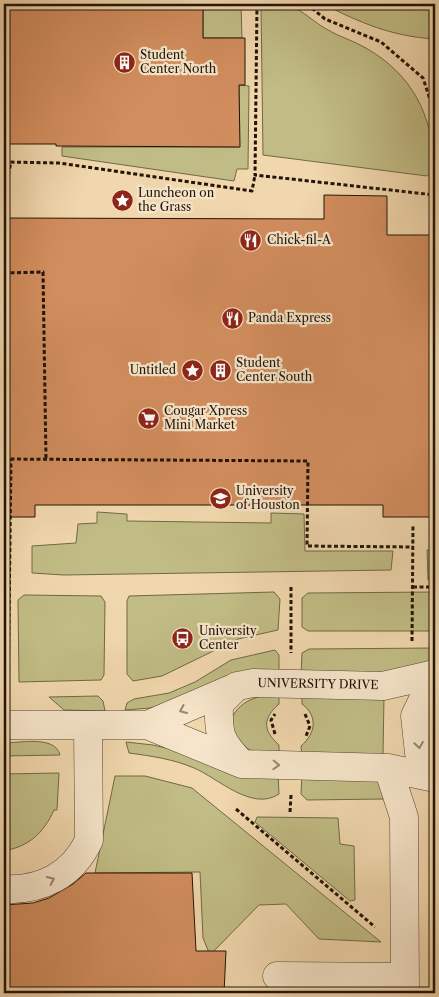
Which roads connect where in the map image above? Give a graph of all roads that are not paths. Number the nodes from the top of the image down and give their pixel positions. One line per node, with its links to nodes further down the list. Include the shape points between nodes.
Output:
1 (435, 674): 3 (street, UNIVERSITY DRIVE, via 383,686 253,683)
2 (435, 682): 8 (street, one-way to 8, via 430,685 414,716 419,753)
3 (238, 686): 5 (street, UNIVERSITY DRIVE, one-way to 5); 7 (street, via 219,704 218,725 223,744)
4 (5, 725): 6 (street, UNIVERSITY DRIVE)
5 (147, 725): 6 (street, UNIVERSITY DRIVE); 7 (street, UNIVERSITY DRIVE)
6 (88, 726): 11 (street, one-way to 6, via 22,890 53,880 82,855 89,840)
7 (242, 764): 9 (street, UNIVERSITY DRIVE, one-way to 9)
8 (435, 767)
9 (388, 768): 10 (street, UNIVERSITY DRIVE); 13 (street, via 404,817)
10 (435, 778)
11 (4, 889)
12 (277, 976): 13 (street)
13 (405, 985)

